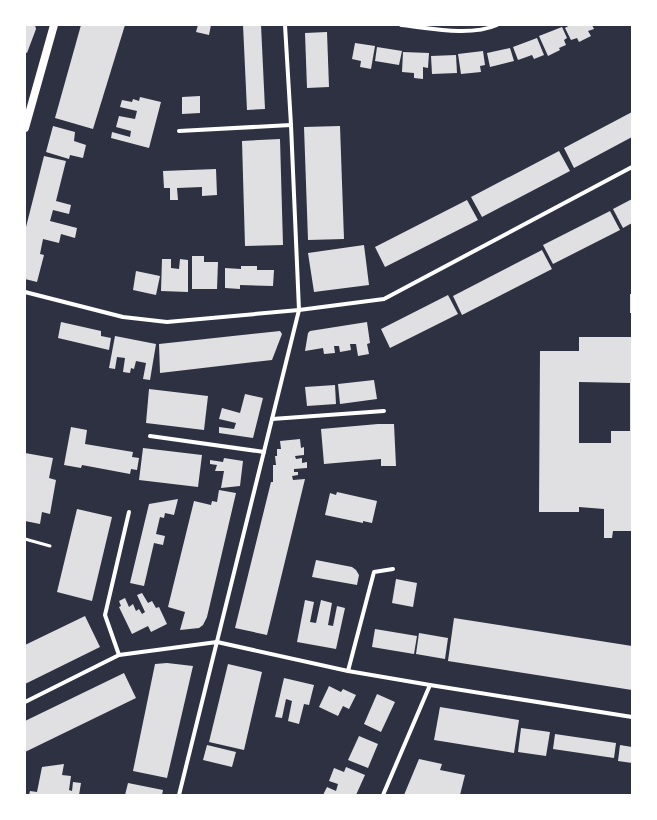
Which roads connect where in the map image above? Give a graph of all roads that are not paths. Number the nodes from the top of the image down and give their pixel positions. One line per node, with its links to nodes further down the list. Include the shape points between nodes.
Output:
1 (54, 25): 6 (main road)
2 (285, 25): 5 (street)
3 (401, 25): 4 (street, via 471,30)
4 (497, 25)
5 (291, 125): 7 (street); 10 (street)
6 (25, 128)
7 (179, 131)
8 (632, 167): 10 (street, via 384,299)
9 (25, 292): 10 (street, via 123,317 167,322)
10 (299, 310): 12 (street)
11 (384, 411): 12 (street)
12 (272, 419): 14 (street)
13 (150, 436): 14 (street)
14 (264, 452): 19 (street)
15 (129, 512): 20 (street, via 105,614)
16 (25, 539): 17 (lane)
17 (50, 546)
18 (392, 569): 21 (street, via 374,572)
19 (216, 642): 20 (street); 21 (street); 25 (street)
20 (119, 655): 23 (street)
21 (348, 671): 22 (street)
22 (430, 685): 24 (street); 26 (street)
23 (25, 702)
24 (632, 717)
25 (179, 795)
26 (382, 795)

